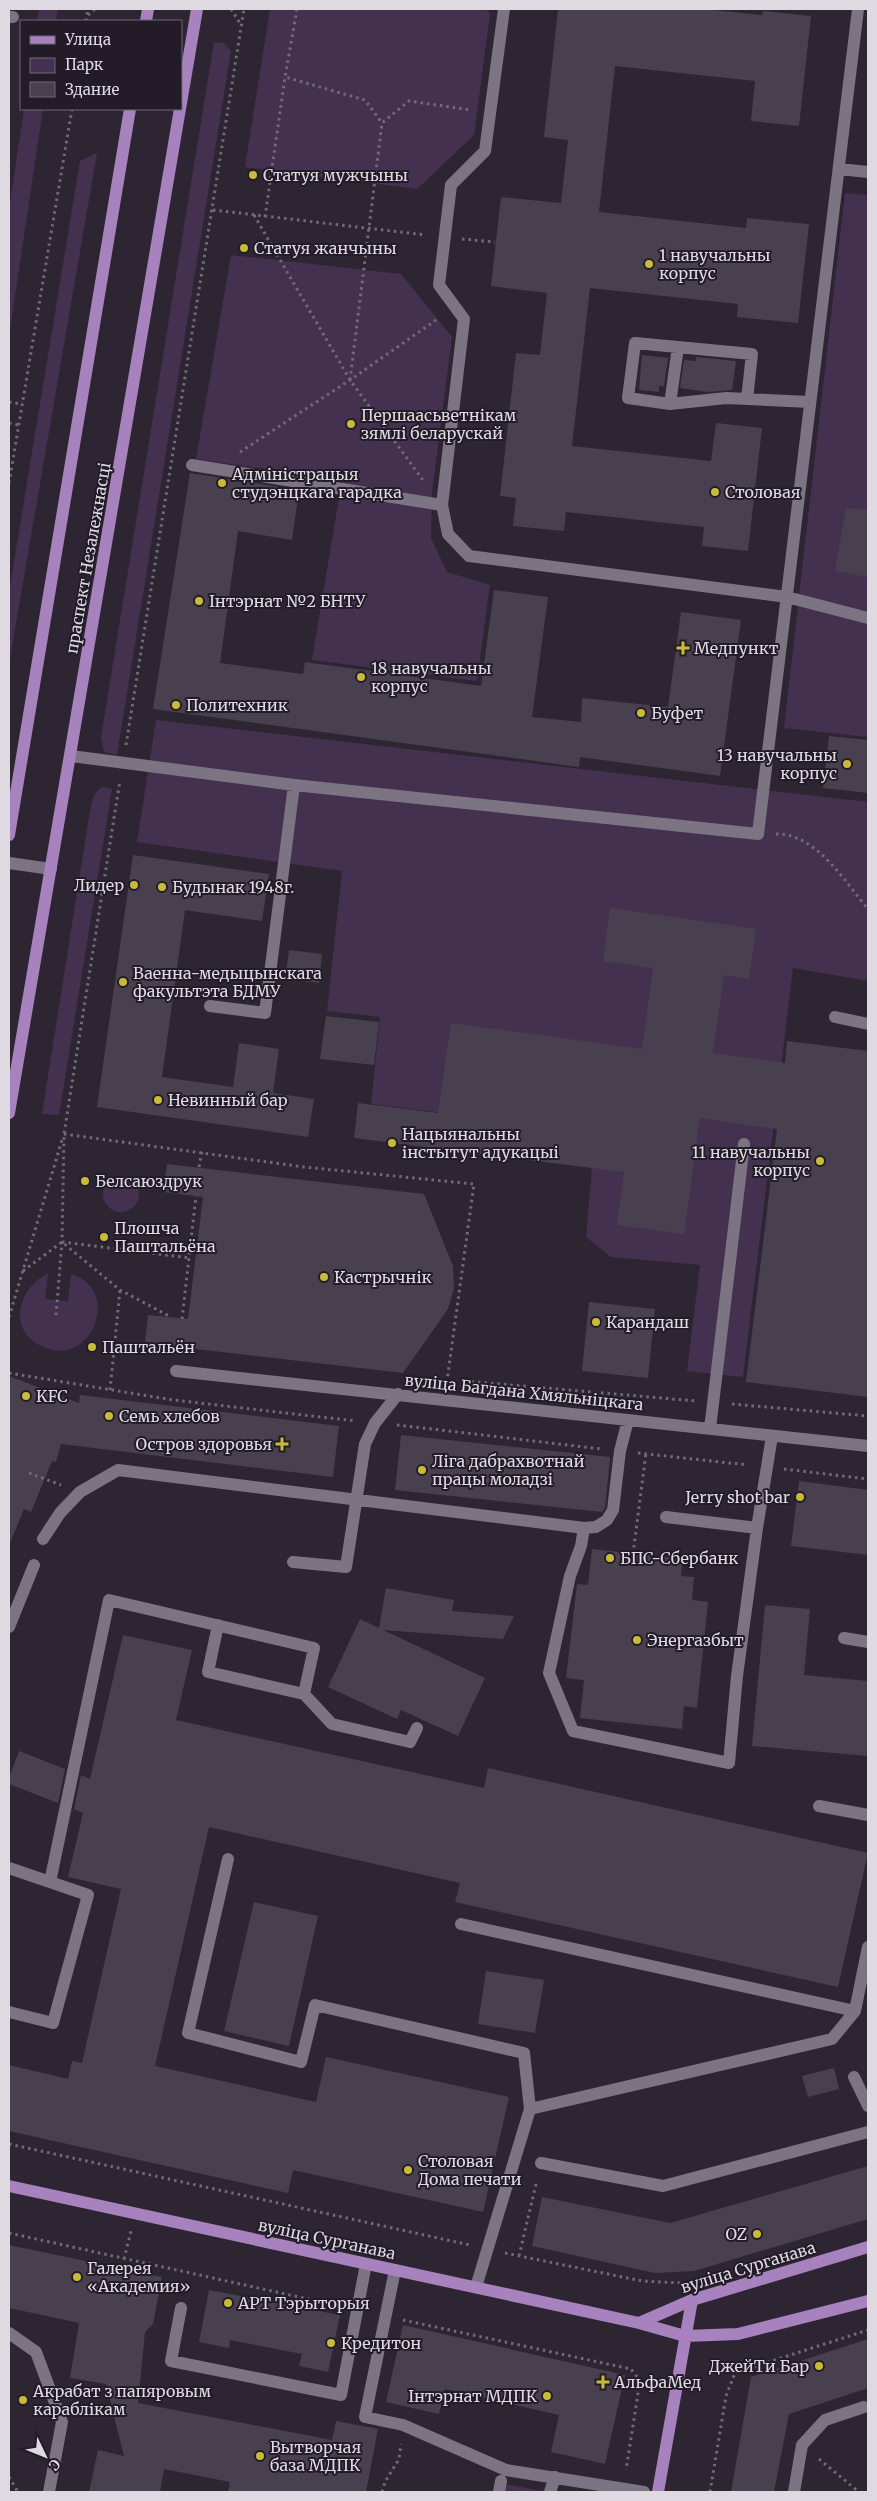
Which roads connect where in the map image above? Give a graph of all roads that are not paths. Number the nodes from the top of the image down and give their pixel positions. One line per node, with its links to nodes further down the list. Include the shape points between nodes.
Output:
1 (197, 9): 4 (main road, праспект Незалежнасці)
2 (504, 9): 14 (street, via 485,151 451,185 439,285 464,318)
3 (858, 9): 7 (street)
4 (182, 98)
5 (130, 110): 19 (main road, праспект Незалежнасці)
6 (180, 110): 17 (main road, праспект Незалежнасці)
7 (839, 169): 8 (street); 11 (street)
8 (868, 172)
9 (678, 347): 10 (street, via 752,354); 12 (street); 12 (street, via 635,343 628,398)
10 (748, 399): 11 (street); 12 (street)
11 (810, 402): 15 (street)
12 (670, 404)
13 (192, 465): 14 (street)
14 (442, 505): 15 (street, via 448,534 469,556)
15 (787, 597): 16 (street); 18 (street, via 758,834)
16 (868, 618)
17 (71, 756): 18 (street); 21 (main road, праспект Незалежнасці)
18 (294, 784): 22 (street, via 265,1014)
19 (9, 835)
20 (9, 863): 21 (street)
21 (51, 869): 25 (main road, праспект Незалежнасці)
22 (210, 1006)
23 (835, 1018): 24 (street)
24 (868, 1024)
25 (9, 1113)
26 (744, 1144): 30 (street)
27 (176, 1371): 28 (street, вуліца Багдана Хмяльніцкага)
28 (398, 1394): 29 (street, вуліца Багдана Хмяльніцкага); 33 (street, via 375,1423 365,1444)
29 (628, 1420): 30 (street, вуліца Багдана Хмяльніцкага); 35 (street, via 620,1451 613,1510 607,1520 596,1527)
30 (710, 1429): 31 (street, вуліца Багдана Хмяльніцкага)
31 (772, 1436): 32 (street, вуліца Багдана Хмяльніцкага); 36 (street)
32 (868, 1446)
33 (354, 1500): 35 (street); 37 (street, via 118,1470 80,1492 60,1513); 38 (street, via 346,1567)
34 (666, 1517): 36 (street)
35 (584, 1528): 36 (street, via 549,1673 573,1731 729,1763)
36 (757, 1528)
37 (43, 1539)
38 (293, 1562)
39 (34, 1565): 41 (street)
40 (218, 1625): 44 (street, via 314,1648); 44 (street, via 208,1672); 50 (street, via 109,1600)
41 (9, 1627)
42 (844, 1638): 43 (street)
43 (868, 1642)
44 (304, 1694): 45 (street, via 332,1724 410,1742)
45 (417, 1728)
46 (819, 1806): 47 (street)
47 (868, 1815)
48 (228, 1858): 57 (street, via 188,2033 301,2062 315,2005 524,2054)
49 (9, 1868): 50 (street)
50 (50, 1882): 54 (street, via 88,1895 53,2023)
51 (461, 1924): 53 (street)
52 (868, 1947): 53 (street)
53 (855, 2011): 57 (street, via 832,2039)
54 (9, 2012)
55 (854, 2076): 56 (street)
56 (868, 2106)
57 (530, 2109): 64 (street)
58 (868, 2132): 59 (street, via 664,2186)
59 (541, 2163)
60 (9, 2186): 62 (main road, вуліца Сурганава)
61 (868, 2247): 65 (main road, вуліца Сурганава)
62 (366, 2264): 63 (main road, вуліца Сурганава); 67 (street, via 341,2395 171,2361)
63 (395, 2270): 64 (main road, вуліца Сурганава); 72 (street, via 365,2417 403,2424 506,2470)
64 (476, 2287): 68 (main road, вуліца Сурганава)
65 (692, 2300): 68 (main road, вуліца Сурганава); 70 (main road)
66 (868, 2301): 70 (main road, вуліца Сурганава, via 738,2334)
67 (181, 2308)
68 (639, 2323): 70 (main road, вуліца Сурганава)
69 (9, 2333): 73 (street, via 36,2352 62,2422)
70 (684, 2336): 76 (main road)
71 (864, 2408): 77 (street, via 825,2420 802,2445)
72 (555, 2477): 74 (street); 75 (street)
73 (49, 2492)
74 (550, 2492)
75 (644, 2492)
76 (658, 2492)
77 (794, 2492)

